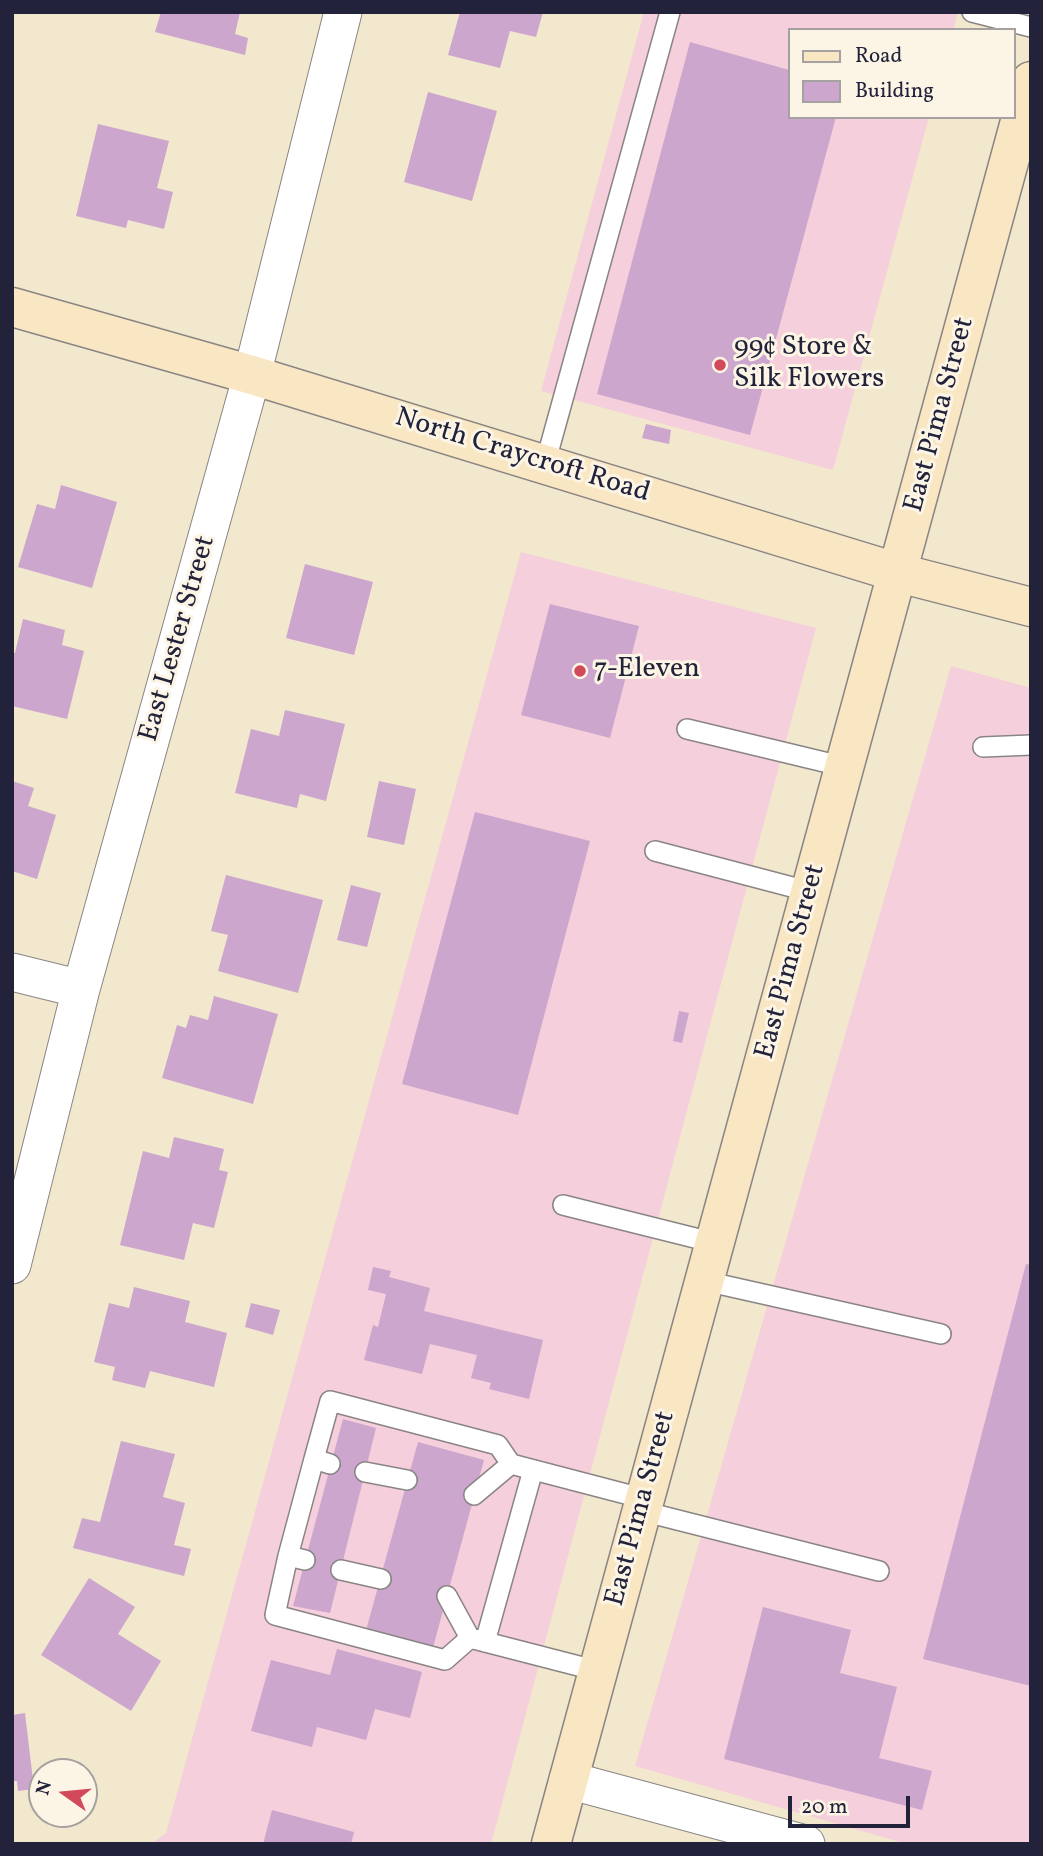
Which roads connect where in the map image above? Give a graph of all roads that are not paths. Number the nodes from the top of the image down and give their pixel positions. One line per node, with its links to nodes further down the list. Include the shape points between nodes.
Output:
1 (343, 12): 8 (street, East Lester Street)
2 (670, 12): 9 (lane)
3 (972, 12): 4 (lane)
4 (1031, 27)
5 (1031, 81): 6 (street, East Pima Street)
6 (1019, 172): 10 (street, East Pima Street)
7 (12, 307): 8 (street, North Craycroft Road)
8 (252, 375): 9 (street, North Craycroft Road); 19 (street, East Lester Street)
9 (545, 464): 10 (street, North Craycroft Road)
10 (899, 573): 11 (street, North Craycroft Road); 15 (street, East Pima Street)
11 (1031, 607)
12 (687, 729): 15 (lane)
13 (1031, 746): 14 (lane)
14 (983, 747)
15 (845, 767): 17 (street, East Pima Street)
16 (655, 851): 17 (lane)
17 (811, 892): 21 (street, East Pima Street)
18 (12, 972): 19 (street)
19 (81, 989): 22 (street, East Lester Street)
20 (563, 1205): 21 (lane)
21 (715, 1243): 23 (street, East Pima Street)
22 (12, 1265)
23 (705, 1281): 24 (lane); 30 (street, East Pima Street)
24 (941, 1334)
25 (511, 1464): 26 (lane); 29 (lane); 35 (lane, via 498,1445 330,1401 322,1462 275,1615 445,1660)
26 (533, 1469): 30 (lane); 35 (lane)
27 (365, 1472): 28 (lane)
28 (407, 1480)
29 (474, 1495)
30 (643, 1505): 32 (lane); 36 (street, East Pima Street)
31 (341, 1570): 33 (lane)
32 (878, 1571)
33 (381, 1578)
34 (447, 1596): 35 (lane)
35 (478, 1640): 36 (lane)
36 (598, 1671): 37 (street, East Pima Street)
37 (568, 1780): 38 (street, East Pima Street); 39 (street)
38 (551, 1844)
39 (807, 1844)

